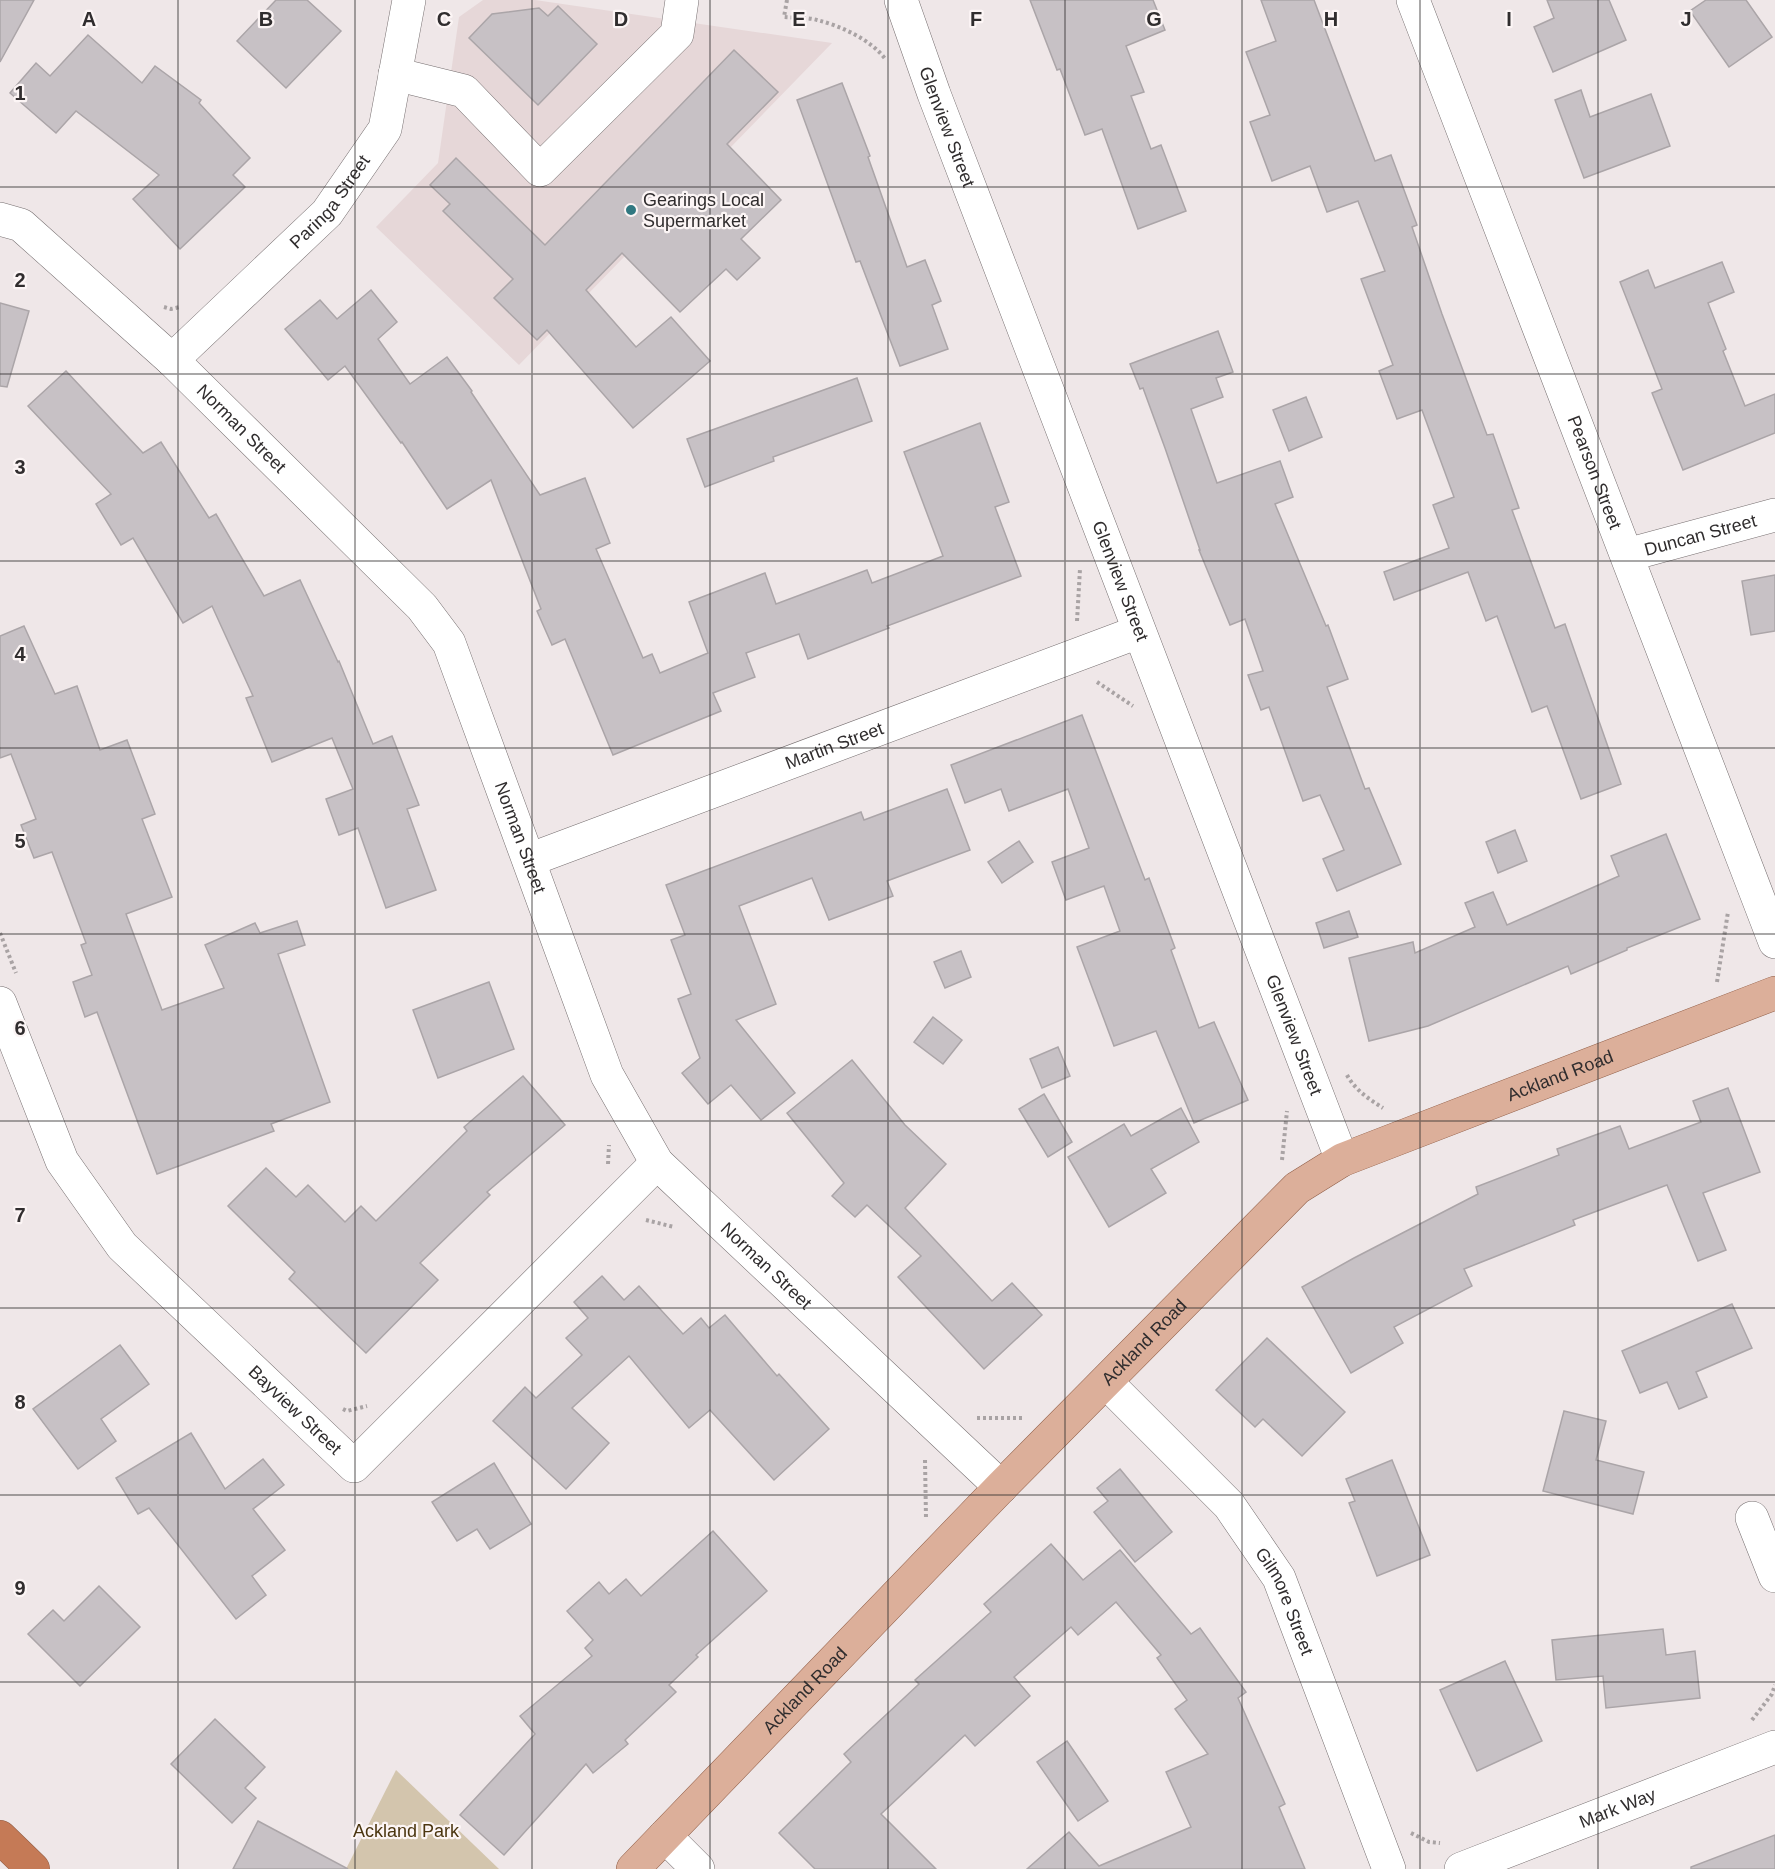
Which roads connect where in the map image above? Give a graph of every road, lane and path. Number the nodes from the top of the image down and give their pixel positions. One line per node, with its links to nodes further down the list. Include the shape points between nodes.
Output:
1 (409, 0): 7 (street, Paringa Street)
2 (682, 0): 7 (street, via 677,34 540,170 464,91)
3 (787, 0): 6 (path)
4 (902, 0): 14 (street, Glenview Street)
5 (1413, 0): 13 (street, Pearson Street)
6 (784, 17)
7 (395, 74): 11 (street, Paringa Street, via 385,129 327,213)
8 (0, 219): 11 (street, Norman Street, via 21,225)
9 (156, 306): 10 (path)
10 (186, 306)
11 (172, 360): 17 (street, Norman Street, via 423,607 449,644)
12 (1775, 515): 13 (street, Duncan Street)
13 (1627, 555): 20 (street, Pearson Street)
14 (1138, 632): 17 (street, Martin Street); 26 (street, Glenview Street)
15 (1093, 674): 16 (path, via 1098,684)
16 (1139, 710)
17 (529, 860): 28 (street, Norman Street, via 607,1074)
18 (1730, 903): 22 (path)
19 (0, 933): 21 (path)
20 (1775, 942)
21 (9, 990): 28 (street, Bayview Street, via 62,1161 122,1246 354,1466)
22 (1716, 990)
23 (1775, 993): 26 (main road, Ackland Road)
24 (1287, 1107): 27 (path)
25 (609, 1141): 29 (path, via 609,1163)
26 (1342, 1160): 30 (main road, Ackland Road, via 1297,1188)
27 (1281, 1161)
28 (657, 1163): 35 (street, Norman Street)
29 (604, 1172)
30 (1106, 1382): 35 (main road, Ackland Road); 48 (street, Gilmore Street, via 1228,1505 1279,1578)
31 (371, 1405): 32 (path, via 347,1411)
32 (337, 1408)
33 (977, 1418): 34 (path)
34 (1014, 1418)
35 (1001, 1487): 42 (main road, Ackland Road)
36 (1752, 1518): 37 (street)
37 (1775, 1576)
38 (1775, 1685): 39 (path)
39 (1750, 1722)
40 (1775, 1747): 44 (street, Mark Way)
41 (1407, 1831): 44 (path)
42 (665, 1836): 46 (main road, Ackland Road); 47 (street)
43 (0, 1837): 45 (highway)
44 (1455, 1857)
45 (33, 1869)
46 (633, 1869)
47 (698, 1869)
48 (1389, 1869)

